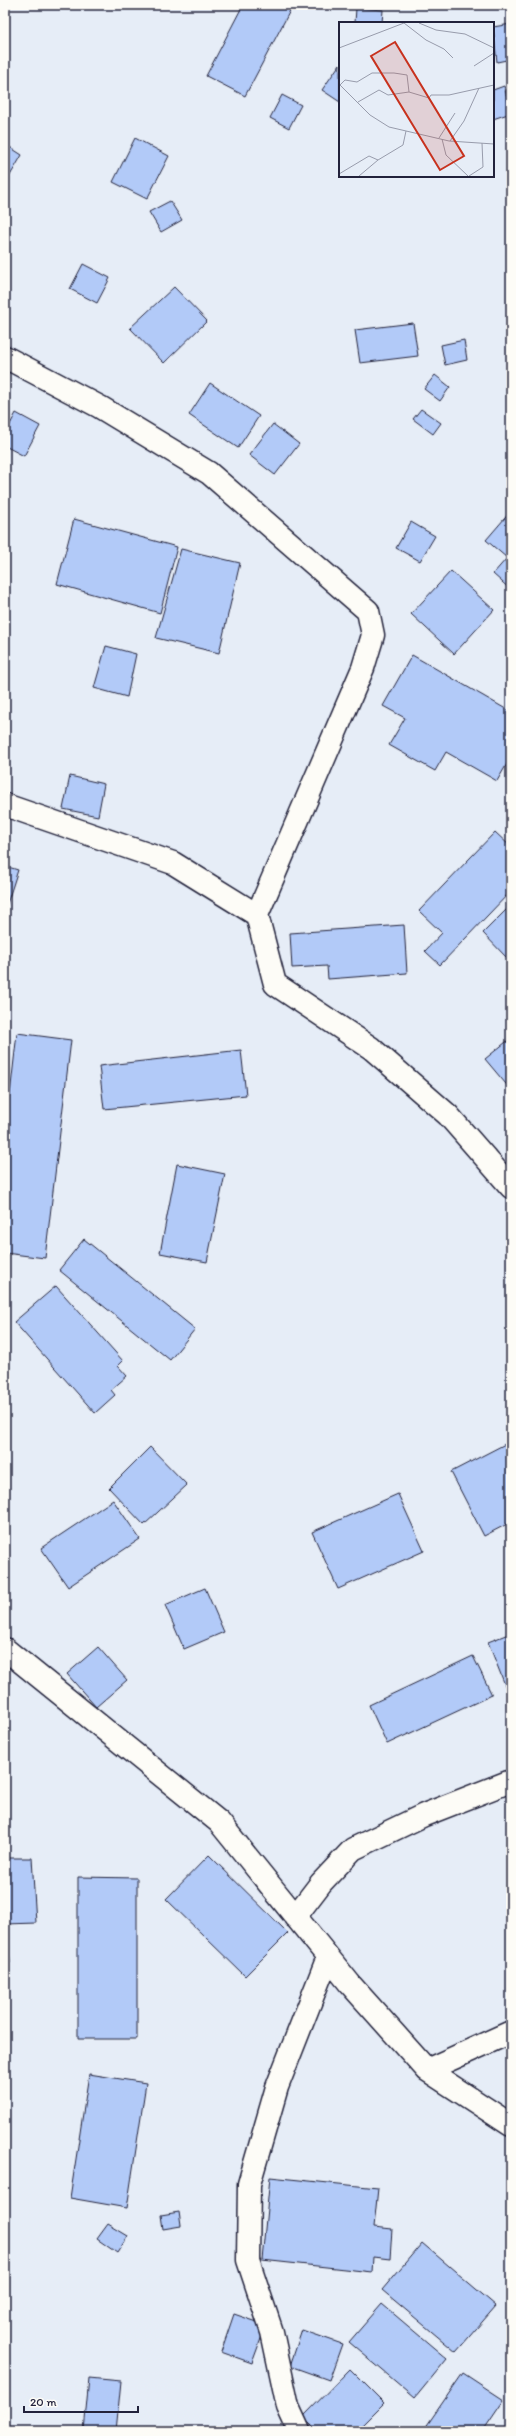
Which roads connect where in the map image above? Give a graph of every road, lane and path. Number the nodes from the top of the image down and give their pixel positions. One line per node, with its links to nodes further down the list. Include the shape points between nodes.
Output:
1 (5, 357): 3 (street, via 100,407 209,473 368,611 373,635 363,668)
2 (5, 805): 3 (street, via 173,863)
3 (257, 915): 4 (street, via 274,984 371,1048 448,1115)
4 (511, 1187)
5 (5, 1649): 7 (street, via 219,1822)
6 (511, 1781): 7 (street, via 424,1815 352,1849)
7 (295, 1917): 8 (street)
8 (328, 1957): 10 (street); 12 (street, via 277,2087 249,2184 248,2260 272,2332 288,2406)
9 (511, 2032): 10 (street)
10 (427, 2070): 11 (street)
11 (511, 2125)
12 (299, 2431)

